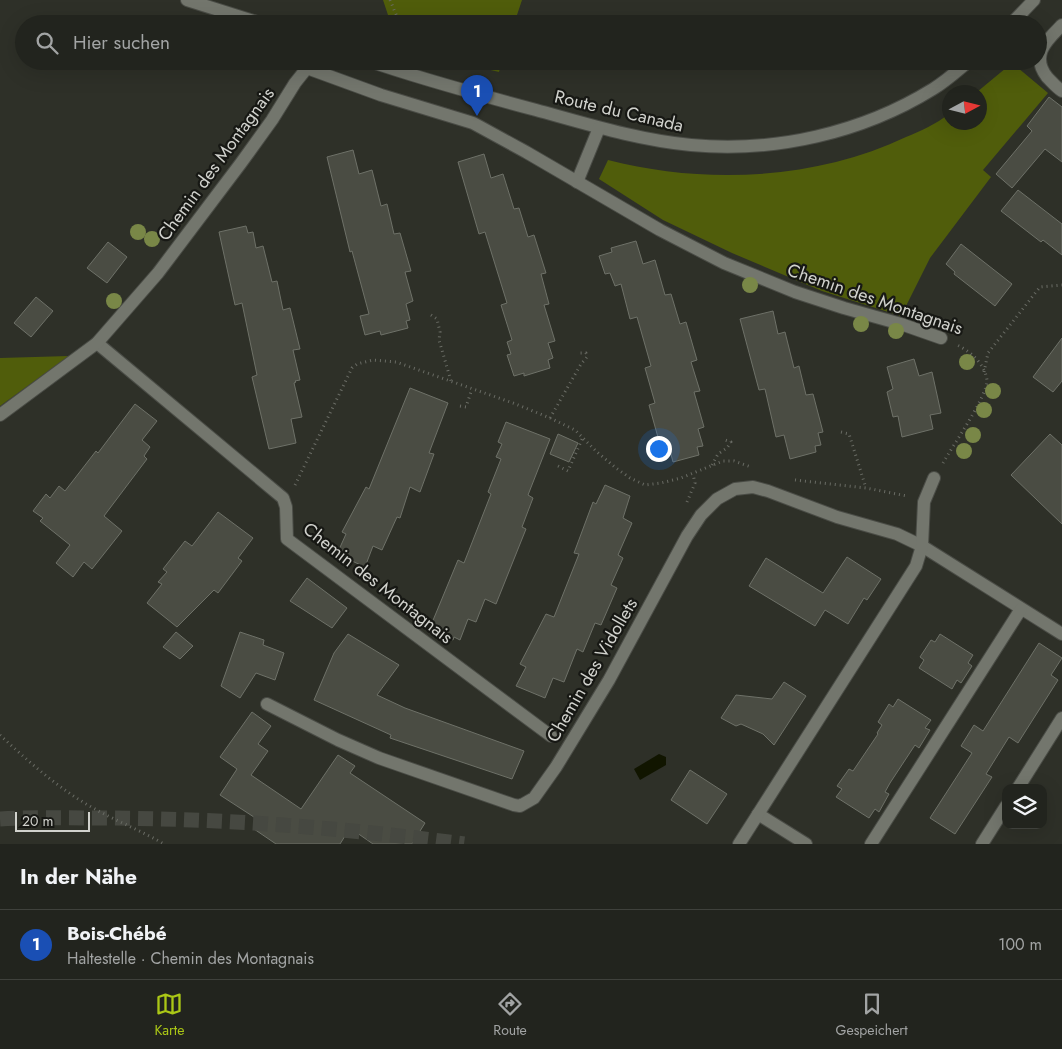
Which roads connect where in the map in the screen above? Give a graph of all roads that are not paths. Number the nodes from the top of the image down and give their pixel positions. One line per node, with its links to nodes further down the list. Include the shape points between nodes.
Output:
1 (187, 0): 3 (street)
2 (1034, 0): 4 (street)
3 (234, 15)
4 (1020, 15)
5 (1062, 25): 6 (street)
6 (1047, 41)
7 (305, 70): 16 (street, Chemin des Montagnais, via 241,163 158,273)
8 (313, 70): 14 (street, Chemin des Montagnais, via 473,123)
9 (395, 70): 13 (street, Route du Canada)
10 (958, 70): 13 (street, Route du Canada, via 935,88 887,112 799,140 723,147 658,140)
11 (1042, 70): 12 (street)
12 (1062, 91)
13 (599, 128): 14 (street)
14 (577, 182): 15 (street, Chemin des Montagnais, via 724,263 796,292)
15 (942, 338)
16 (97, 343): 17 (street, Chemin des Montagnais); 24 (street, Chemin des Montagnais, via 283,498 287,539)
17 (0, 415)
18 (934, 478): 19 (street, via 924,502)
19 (922, 546): 20 (street, Chemin des Vidollets); 22 (street, Chemin des Vidollets, via 897,534 753,487 735,489 717,499 687,536 609,680 556,767 534,798 520,806 379,758); 27 (street, via 916,566)
20 (1021, 609): 21 (street, Chemin des Vidollets); 30 (street)
21 (1062, 634)
22 (267, 704)
23 (1062, 718): 25 (street)
24 (551, 736)
25 (1021, 784)
26 (1002, 812): 31 (street)
27 (758, 814): 28 (street); 29 (street)
28 (739, 844)
29 (806, 844)
30 (871, 844)
31 (982, 844)

